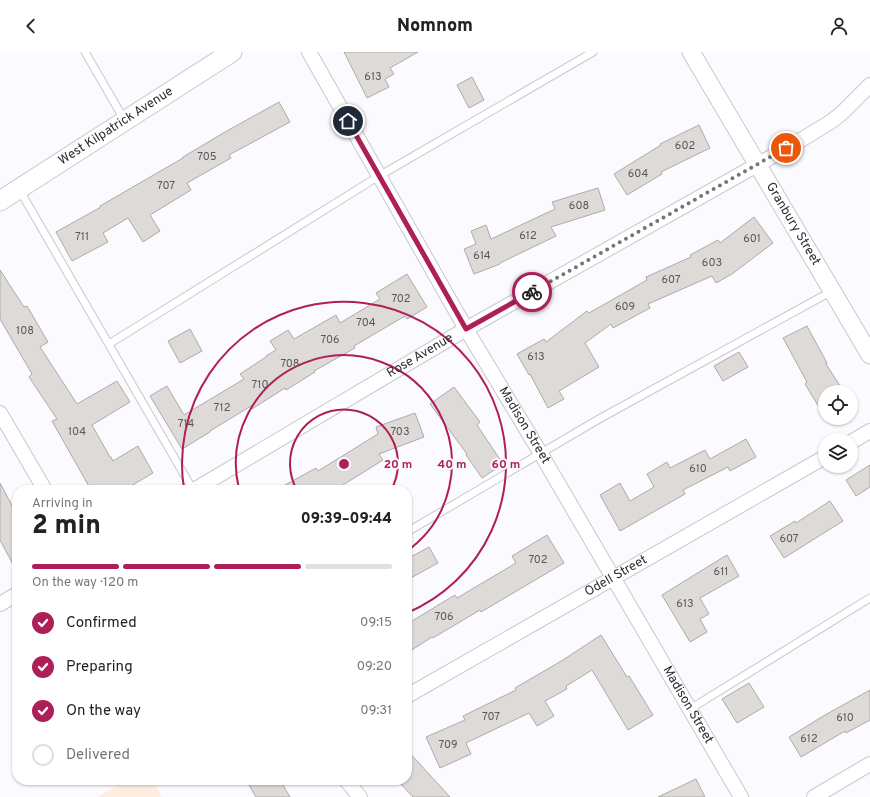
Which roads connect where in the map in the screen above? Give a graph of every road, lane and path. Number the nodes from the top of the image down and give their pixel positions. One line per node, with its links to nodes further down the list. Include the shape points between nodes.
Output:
1 (85, 52): 7 (lane)
2 (232, 52): 7 (main road, West Kilpatrick Avenue)
3 (308, 52): 9 (street, Madison Street)
4 (593, 52): 9 (lane)
5 (691, 52): 8 (street, Granbury Street)
6 (870, 85): 8 (street, Rose Avenue, via 832,121)
7 (125, 121): 10 (main road, West Kilpatrick Avenue)
8 (758, 164): 12 (street, Granbury Street); 13 (street, Rose Avenue)
9 (379, 176): 13 (street, Madison Street); 14 (lane)
10 (19, 189): 11 (main road, West Kilpatrick Avenue); 14 (lane)
11 (0, 201)
12 (832, 291): 15 (street, Granbury Street); 19 (lane, via 599,419)
13 (466, 329): 19 (street, Madison Street); 23 (street, Rose Avenue)
14 (109, 344): 22 (lane)
15 (870, 354)
16 (0, 413): 21 (street)
17 (870, 431): 18 (street)
18 (858, 438)
19 (541, 454): 24 (lane); 25 (street, Madison Street)
20 (818, 461): 25 (street, Odell Street)
21 (42, 485)
22 (191, 485)
23 (202, 485)
24 (412, 529)
25 (613, 577): 29 (street, Odell Street); 30 (street, Madison Street)
26 (12, 597): 28 (street)
27 (870, 598): 30 (lane)
28 (0, 604)
29 (412, 693)
30 (690, 709): 34 (street, Madison Street)
31 (870, 764): 35 (street)
32 (350, 785): 33 (street)
33 (360, 797)
34 (741, 797)
35 (814, 797)

